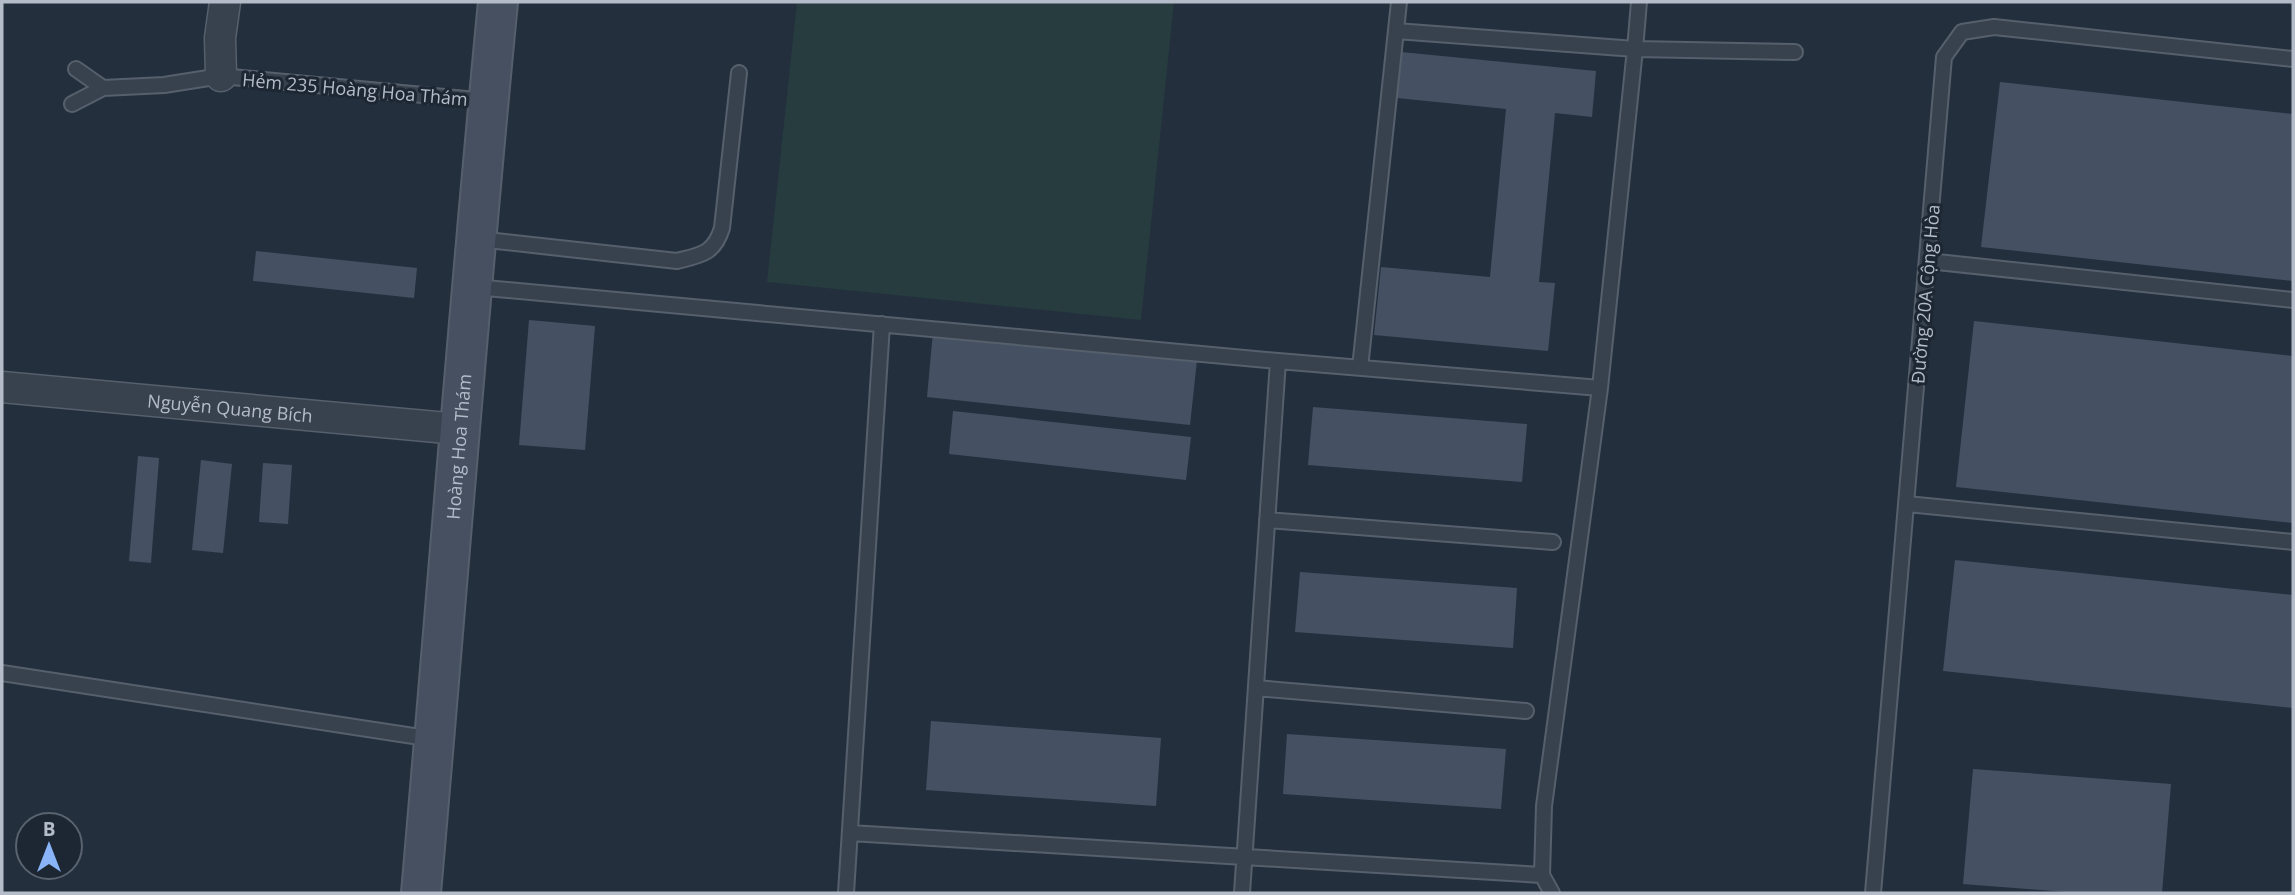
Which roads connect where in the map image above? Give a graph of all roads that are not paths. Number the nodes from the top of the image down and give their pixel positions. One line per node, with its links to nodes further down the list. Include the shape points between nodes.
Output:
1 (225, 2): 11 (street)
2 (498, 2): 13 (main road, Hoàng Hoa Thám)
3 (1399, 2): 5 (lane)
4 (1639, 2): 6 (lane)
5 (1396, 31): 6 (lane); 21 (lane)
6 (1635, 49): 7 (lane); 23 (lane)
7 (1795, 52)
8 (2293, 59): 16 (lane, Đường 20A Cộng Hòa, via 1994,27 1962,32 1944,57)
9 (76, 69): 12 (lane)
10 (739, 73): 15 (lane, via 722,228 709,252 677,261)
11 (221, 76): 12 (lane, Hẻm 235 Hoàng Hoa Thám); 13 (lane, Hẻm 235 Hoàng Hoa Thám)
12 (103, 88): 14 (lane)
13 (488, 101): 15 (main road, Hoàng Hoa Thám)
14 (72, 104)
15 (477, 239): 17 (main road, Hoàng Hoa Thám)
16 (1928, 261): 18 (lane); 25 (lane, Đường 20A Cộng Hòa)
17 (474, 287): 19 (lane); 24 (main road, Hoàng Hoa Thám)
18 (2293, 300)
19 (882, 324): 20 (lane); 33 (lane)
20 (1278, 361): 21 (lane); 26 (lane)
21 (1360, 368): 23 (lane)
22 (2, 387): 24 (street, Nguyễn Quang Bích)
23 (1600, 388): 35 (lane, via 1544,806)
24 (458, 429): 32 (main road, Hoàng Hoa Thám)
25 (1907, 503): 28 (lane); 40 (lane, Đường 20A Cộng Hòa)
26 (1267, 520): 27 (lane); 30 (lane)
27 (1553, 542)
28 (2293, 542)
29 (2, 673): 32 (lane)
30 (1256, 688): 31 (lane); 34 (lane)
31 (1526, 711)
32 (435, 739): 36 (main road, Hoàng Hoa Thám)
33 (850, 833): 34 (lane); 37 (lane)
34 (1245, 857): 35 (lane); 38 (lane)
35 (1542, 874): 39 (lane)
36 (421, 893)
37 (846, 893)
38 (1242, 893)
39 (1552, 893)
40 (1873, 893)

